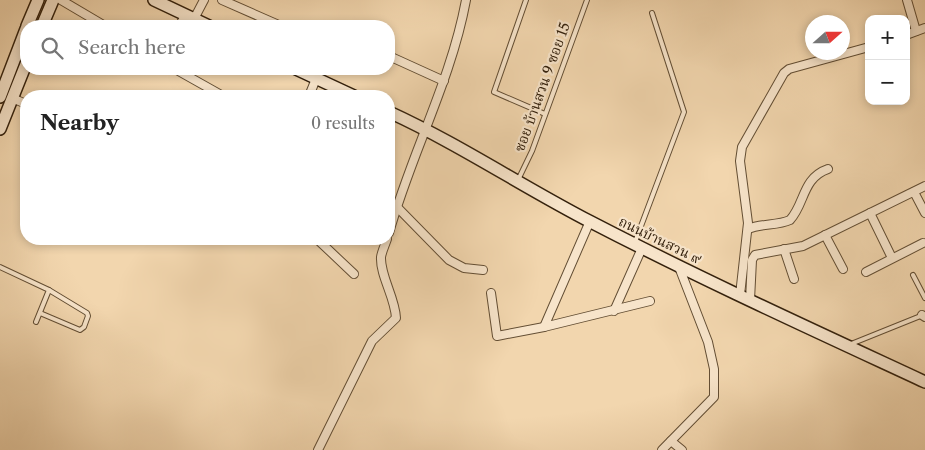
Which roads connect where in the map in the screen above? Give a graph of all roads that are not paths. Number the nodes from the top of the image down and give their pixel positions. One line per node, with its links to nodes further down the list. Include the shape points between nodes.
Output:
1 (38, 0): 13 (street)
2 (53, 0): 14 (street)
3 (60, 0): 15 (street)
4 (154, 0): 12 (street)
5 (204, 0): 12 (street)
6 (222, 0): 18 (street)
7 (466, 0): 29 (street)
8 (526, 0): 36 (lane, via 494,92)
9 (587, 0): 36 (lane, ซอย บ้านสวน 9 ซอย 15)
10 (907, 0): 20 (street)
11 (652, 13): 54 (lane, via 684,112)
12 (190, 17): 16 (street); 17 (street)
13 (30, 20)
14 (45, 20)
15 (95, 20)
16 (186, 20)
17 (196, 20)
18 (267, 20)
19 (925, 28): 20 (street)
20 (916, 31): 21 (street)
21 (910, 33)
22 (20, 46): 33 (street)
23 (865, 48): 49 (street, via 784,73 742,147 740,161)
24 (395, 59): 29 (street)
25 (21, 75): 34 (street)
26 (185, 75): 30 (street)
27 (318, 75): 31 (street)
28 (320, 75): 32 (street)
29 (444, 81): 39 (street)
30 (212, 90)
31 (311, 90)
32 (344, 90)
33 (0, 97)
34 (12, 98): 35 (street); 38 (street)
35 (20, 101)
36 (545, 114): 41 (lane, ซอย บ้านสวน 9 ซอย 15)
37 (395, 115): 39 (street, ถนนบ้านสวน ๙)
38 (0, 129)
39 (426, 129): 41 (street, ถนนบ้านสวน ๙); 44 (street)
40 (828, 169): 49 (street, via 810,182 790,220)
41 (517, 181): 48 (street, ถนนบ้านสวน ๙)
42 (925, 186): 43 (street)
43 (914, 192): 46 (street); 47 (street)
44 (396, 206): 45 (street); 60 (street, via 449,260 464,268)
45 (395, 209)
46 (870, 213): 50 (street); 56 (street)
47 (925, 213)
48 (590, 221): 54 (street, ถนนบ้านสวน ๙); 74 (street)
49 (748, 229): 67 (street)
50 (825, 235): 55 (street, via 803,246); 59 (street)
51 (923, 243): 56 (street)
52 (323, 245): 62 (street)
53 (385, 245): 78 (street, via 382,268 396,304 396,318 372,341)
54 (638, 246): 57 (street, ถนนบ้านสวน ๙); 70 (street)
55 (784, 249): 64 (street); 67 (street, via 755,255)
56 (892, 258): 61 (street)
57 (679, 266): 67 (street, ถนนบ้านสวน ๙); 77 (street, via 708,342 714,370 714,397)
58 (0, 267): 65 (lane)
59 (843, 269)
60 (482, 270)
61 (866, 272)
62 (354, 274)
63 (913, 275): 68 (lane)
64 (794, 279)
65 (49, 290): 71 (lane); 71 (lane, via 87,313 84,328 80,330)
66 (492, 293): 74 (street, via 498,336)
67 (745, 298): 75 (street, ถนนบ้านสวน ๙)
68 (925, 298)
69 (650, 301): 70 (street)
70 (614, 311): 74 (street)
71 (40, 313): 73 (lane)
72 (924, 315): 75 (lane)
73 (36, 322)
74 (544, 327)
75 (847, 346): 76 (street, ถนนบ้านสวน ๙)
76 (925, 382)
77 (671, 441): 79 (street); 80 (street)
78 (318, 450)
79 (662, 450)
80 (682, 450)

